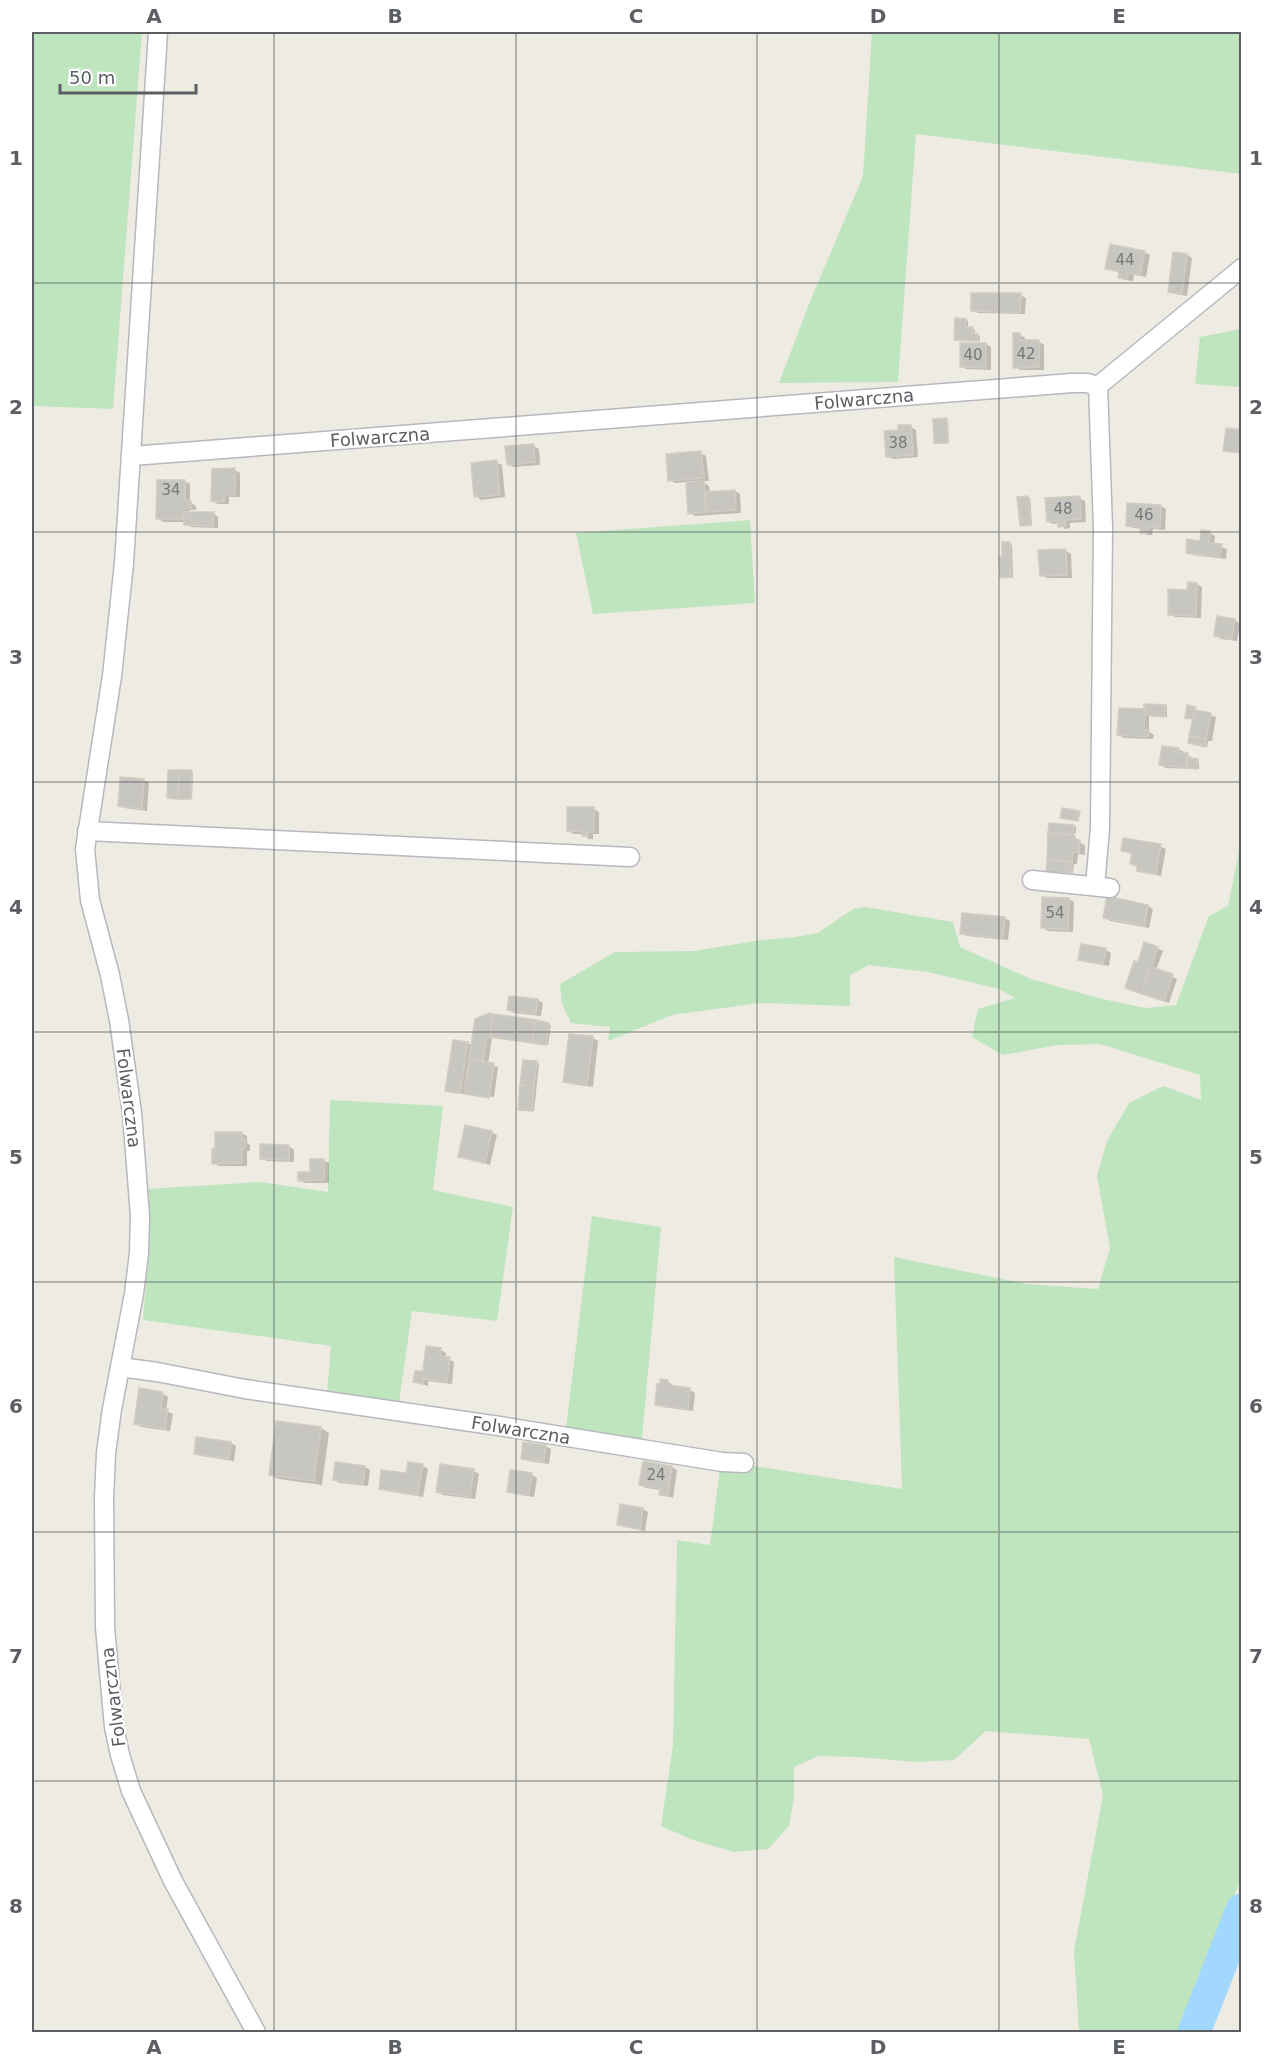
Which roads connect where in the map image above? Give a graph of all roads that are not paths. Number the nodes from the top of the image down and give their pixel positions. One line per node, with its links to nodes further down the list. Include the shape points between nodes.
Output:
1 (158, 32): 4 (street, Folwarczna)
2 (1242, 268): 3 (street)
3 (1098, 386): 4 (street, Folwarczna, via 1072,383); 7 (street, via 1103,551 1102,887)
4 (132, 456): 5 (street, Folwarczna, via 112,676)
5 (87, 831): 6 (street); 8 (street, Folwarczna, via 87,880 117,1011 139,1191 138,1265)
6 (630, 857)
7 (1032, 880)
8 (120, 1367): 9 (street, Folwarczna); 10 (street, Folwarczna, via 109,1429 104,1498 105,1627 115,1735 131,1791 159,1854)
9 (744, 1463)
10 (256, 2032)

